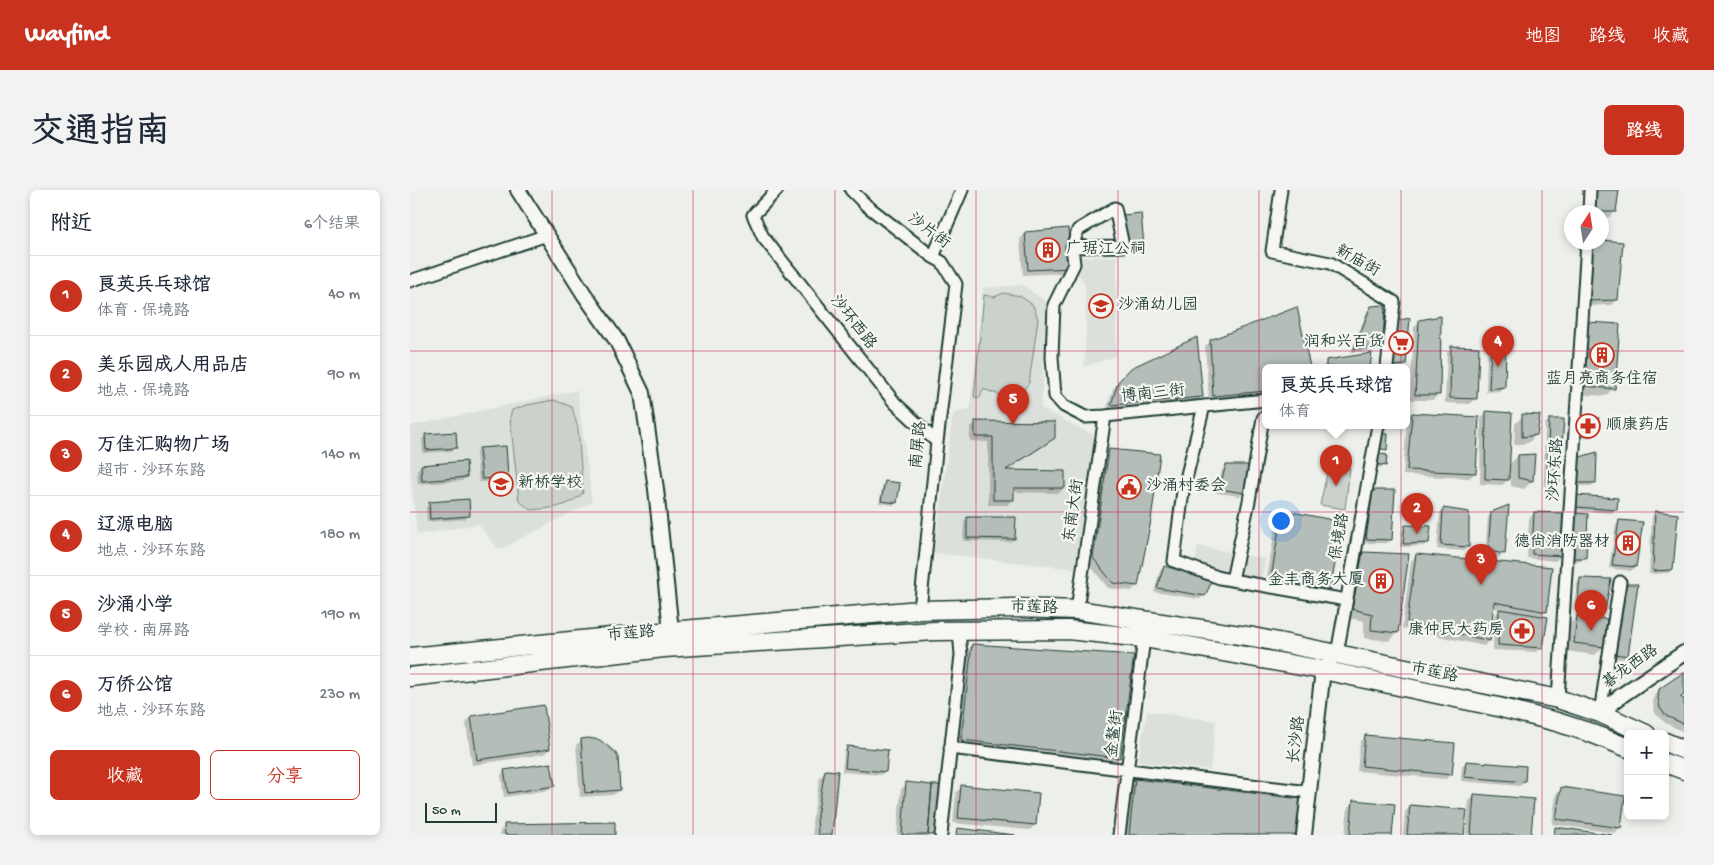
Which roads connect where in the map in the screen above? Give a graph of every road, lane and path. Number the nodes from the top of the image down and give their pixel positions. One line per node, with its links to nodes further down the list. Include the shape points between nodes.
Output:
1 (518, 190): 8 (street)
2 (777, 190): 20 (street, 沙环西路, via 753,215 763,236 895,403)
3 (851, 190): 11 (street, 沙片街)
4 (962, 190): 11 (street)
5 (1281, 190): 14 (street, 新庙街, via 1272,251 1330,263 1394,302)
6 (1590, 190): 7 (street)
7 (1589, 205)
8 (547, 235): 12 (street); 28 (street, via 617,341 642,393)
9 (1072, 247): 9 (street, via 1078,230 1115,208 1123,246); 17 (street, 博南三街, via 1074,264 1054,305 1052,357 1055,396 1064,406 1085,417)
10 (1587, 250): 34 (street, 沙环东路)
11 (933, 257): 13 (street, 沙片街, via 942,262)
12 (410, 280)
13 (956, 284): 20 (street, 南屏路)
14 (1387, 364)
15 (1262, 400): 16 (street, 博南三街)
16 (1204, 406): 17 (street, 博南三街); 21 (street, via 1183,491 1174,561)
17 (1105, 416): 25 (street, 东南大街)
18 (1262, 424): 21 (street)
19 (1377, 429): 23 (street, 保境路)
20 (937, 442): 24 (street, 南屏路)
21 (1232, 580): 23 (street)
22 (1620, 582): 35 (street)
23 (1346, 600): 30 (street, 保境路)
24 (920, 610): 25 (main road, 市莲路); 28 (main road, 市莲路)
25 (1077, 610): 30 (main road, 市莲路, via 1254,637)
26 (959, 631): 27 (main road, 市莲路, via 1068,630); 28 (main road, 市莲路); 39 (street, via 961,655)
27 (1144, 638): 32 (main road, 市莲路); 42 (street, 金鳌街)
28 (672, 640): 31 (main road, 市莲路); 33 (main road, 市莲路)
29 (1684, 653): 35 (street, 碁龙西路)
30 (1337, 654): 32 (street); 34 (main road, 市莲路)
31 (410, 657)
32 (1323, 670): 38 (main road, 市莲路, via 1498,706 1557,722); 44 (street, 长沙路)
33 (410, 677)
34 (1558, 699): 35 (main road, 市莲路)
35 (1600, 713): 36 (main road, 市莲路)
36 (1637, 730)
37 (1669, 744): 40 (main road)
38 (1624, 746)
39 (950, 748): 42 (street); 45 (street)
40 (1684, 750)
41 (1669, 764): 43 (main road)
42 (1127, 769): 44 (street); 46 (street, 金鳌街)
43 (1684, 770)
44 (1309, 792): 47 (street, 长沙路)
45 (940, 835)
46 (1119, 835)
47 (1304, 835)

